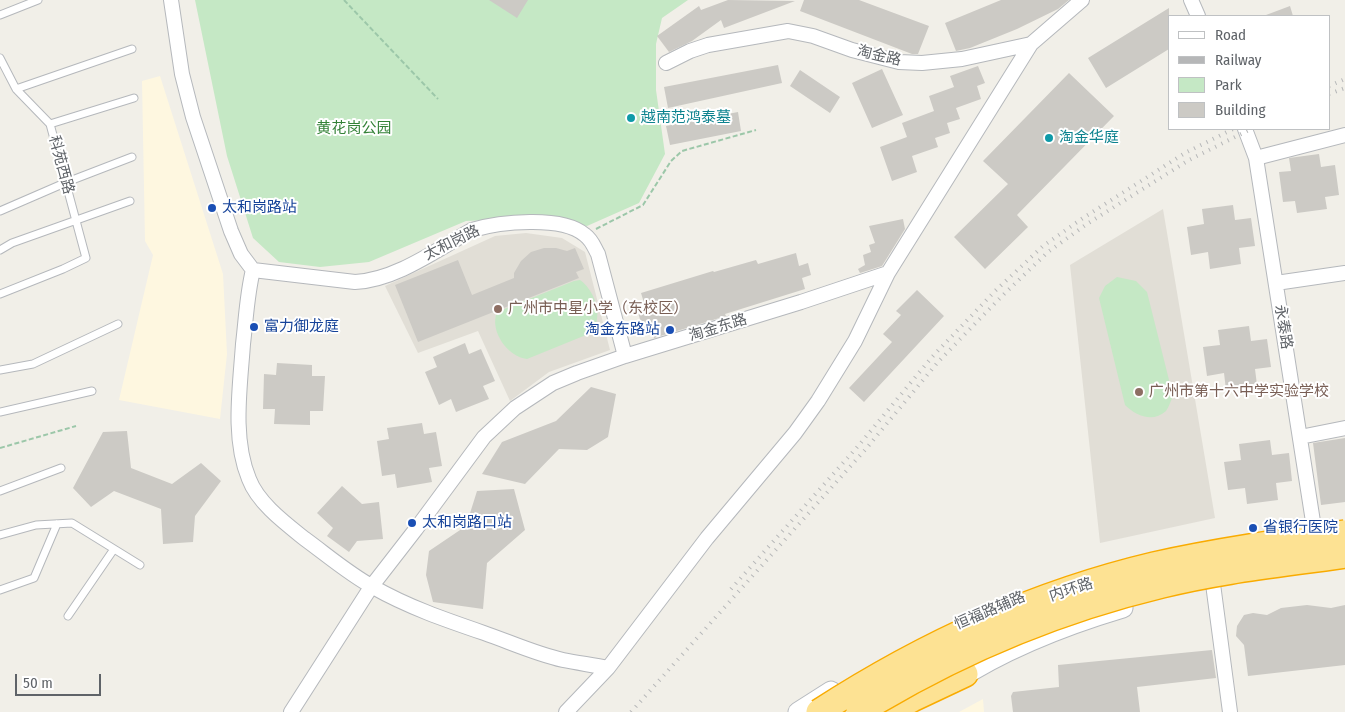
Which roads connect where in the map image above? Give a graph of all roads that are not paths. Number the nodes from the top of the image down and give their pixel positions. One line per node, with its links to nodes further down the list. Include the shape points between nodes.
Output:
1 (38, 0): 5 (lane)
2 (171, 0): 23 (street, via 182,74 193,117 231,231)
3 (1082, 0): 7 (street, 淘金路)
4 (1190, 0): 6 (street)
5 (0, 15)
6 (1198, 15)
7 (1031, 44): 10 (street, 淘金路, via 962,59 898,62 813,36 788,32 708,45); 24 (street)
8 (132, 49): 11 (lane)
9 (0, 58): 11 (lane, 科苑西路)
10 (666, 63)
11 (16, 89): 13 (lane, 科苑西路)
12 (134, 98): 13 (lane)
13 (50, 124): 18 (lane, 科苑西路)
14 (1245, 130): 17 (street, 永泰路)
15 (1345, 135): 17 (street)
16 (132, 157): 18 (lane)
17 (1256, 158): 26 (street, 永泰路)
18 (67, 182): 20 (lane); 21 (lane, 科苑西路)
19 (130, 201): 21 (lane)
20 (0, 211)
21 (76, 220): 22 (lane); 27 (lane, 科苑西路, via 86,258)
22 (0, 250)
23 (252, 270): 29 (street, 太和岗路, via 368,281 383,278 482,227 512,222 567,226 585,234 598,254); 48 (street, via 239,405 243,462 249,480 274,512 296,532)
24 (888, 273): 29 (street, 淘金东路); 51 (street, via 855,341 818,402 707,538)
25 (1345, 273): 26 (street)
26 (1276, 283): 34 (street, 永泰路)
27 (0, 294)
28 (118, 324): 30 (lane, via 32,364)
29 (625, 356): 48 (street, 淘金东路, via 553,383 497,424)
30 (0, 370)
31 (92, 391): 32 (lane)
32 (0, 412)
33 (1345, 428): 34 (street)
34 (1300, 437): 39 (street, 永泰路)
35 (61, 468): 36 (lane)
36 (0, 491)
37 (1345, 523): 39 (main road, 恒福路辅路)
38 (57, 524): 41 (lane, via 36,525); 43 (lane, via 72,523); 49 (lane, via 34,578)
39 (1314, 528): 42 (main road, 恒福路辅路)
40 (1345, 534): 56 (highway, 内环路, bridge, via 1188,558 1062,592 938,644)
41 (0, 536)
42 (1206, 544): 47 (street); 55 (main road, 恒福路辅路, via 1095,571 1014,600 947,628 888,658)
43 (114, 549): 45 (lane); 50 (lane)
44 (1345, 555): 57 (highway, 内环路, bridge, via 1163,585 1060,615 952,660)
45 (140, 565)
46 (1345, 567): 47 (main road)
47 (1213, 586): 52 (main road, via 1148,600 1078,623); 60 (street)
48 (371, 587): 51 (street, via 480,632 562,660); 53 (street, 淘金东路)
49 (0, 590)
50 (68, 616)
51 (608, 668): 54 (street)
52 (965, 674): 58 (highway); 59 (main road)
53 (291, 712)
54 (566, 712)
55 (798, 712)
56 (819, 712)
57 (859, 712)
58 (889, 712)
59 (906, 712)
60 (1230, 712)

